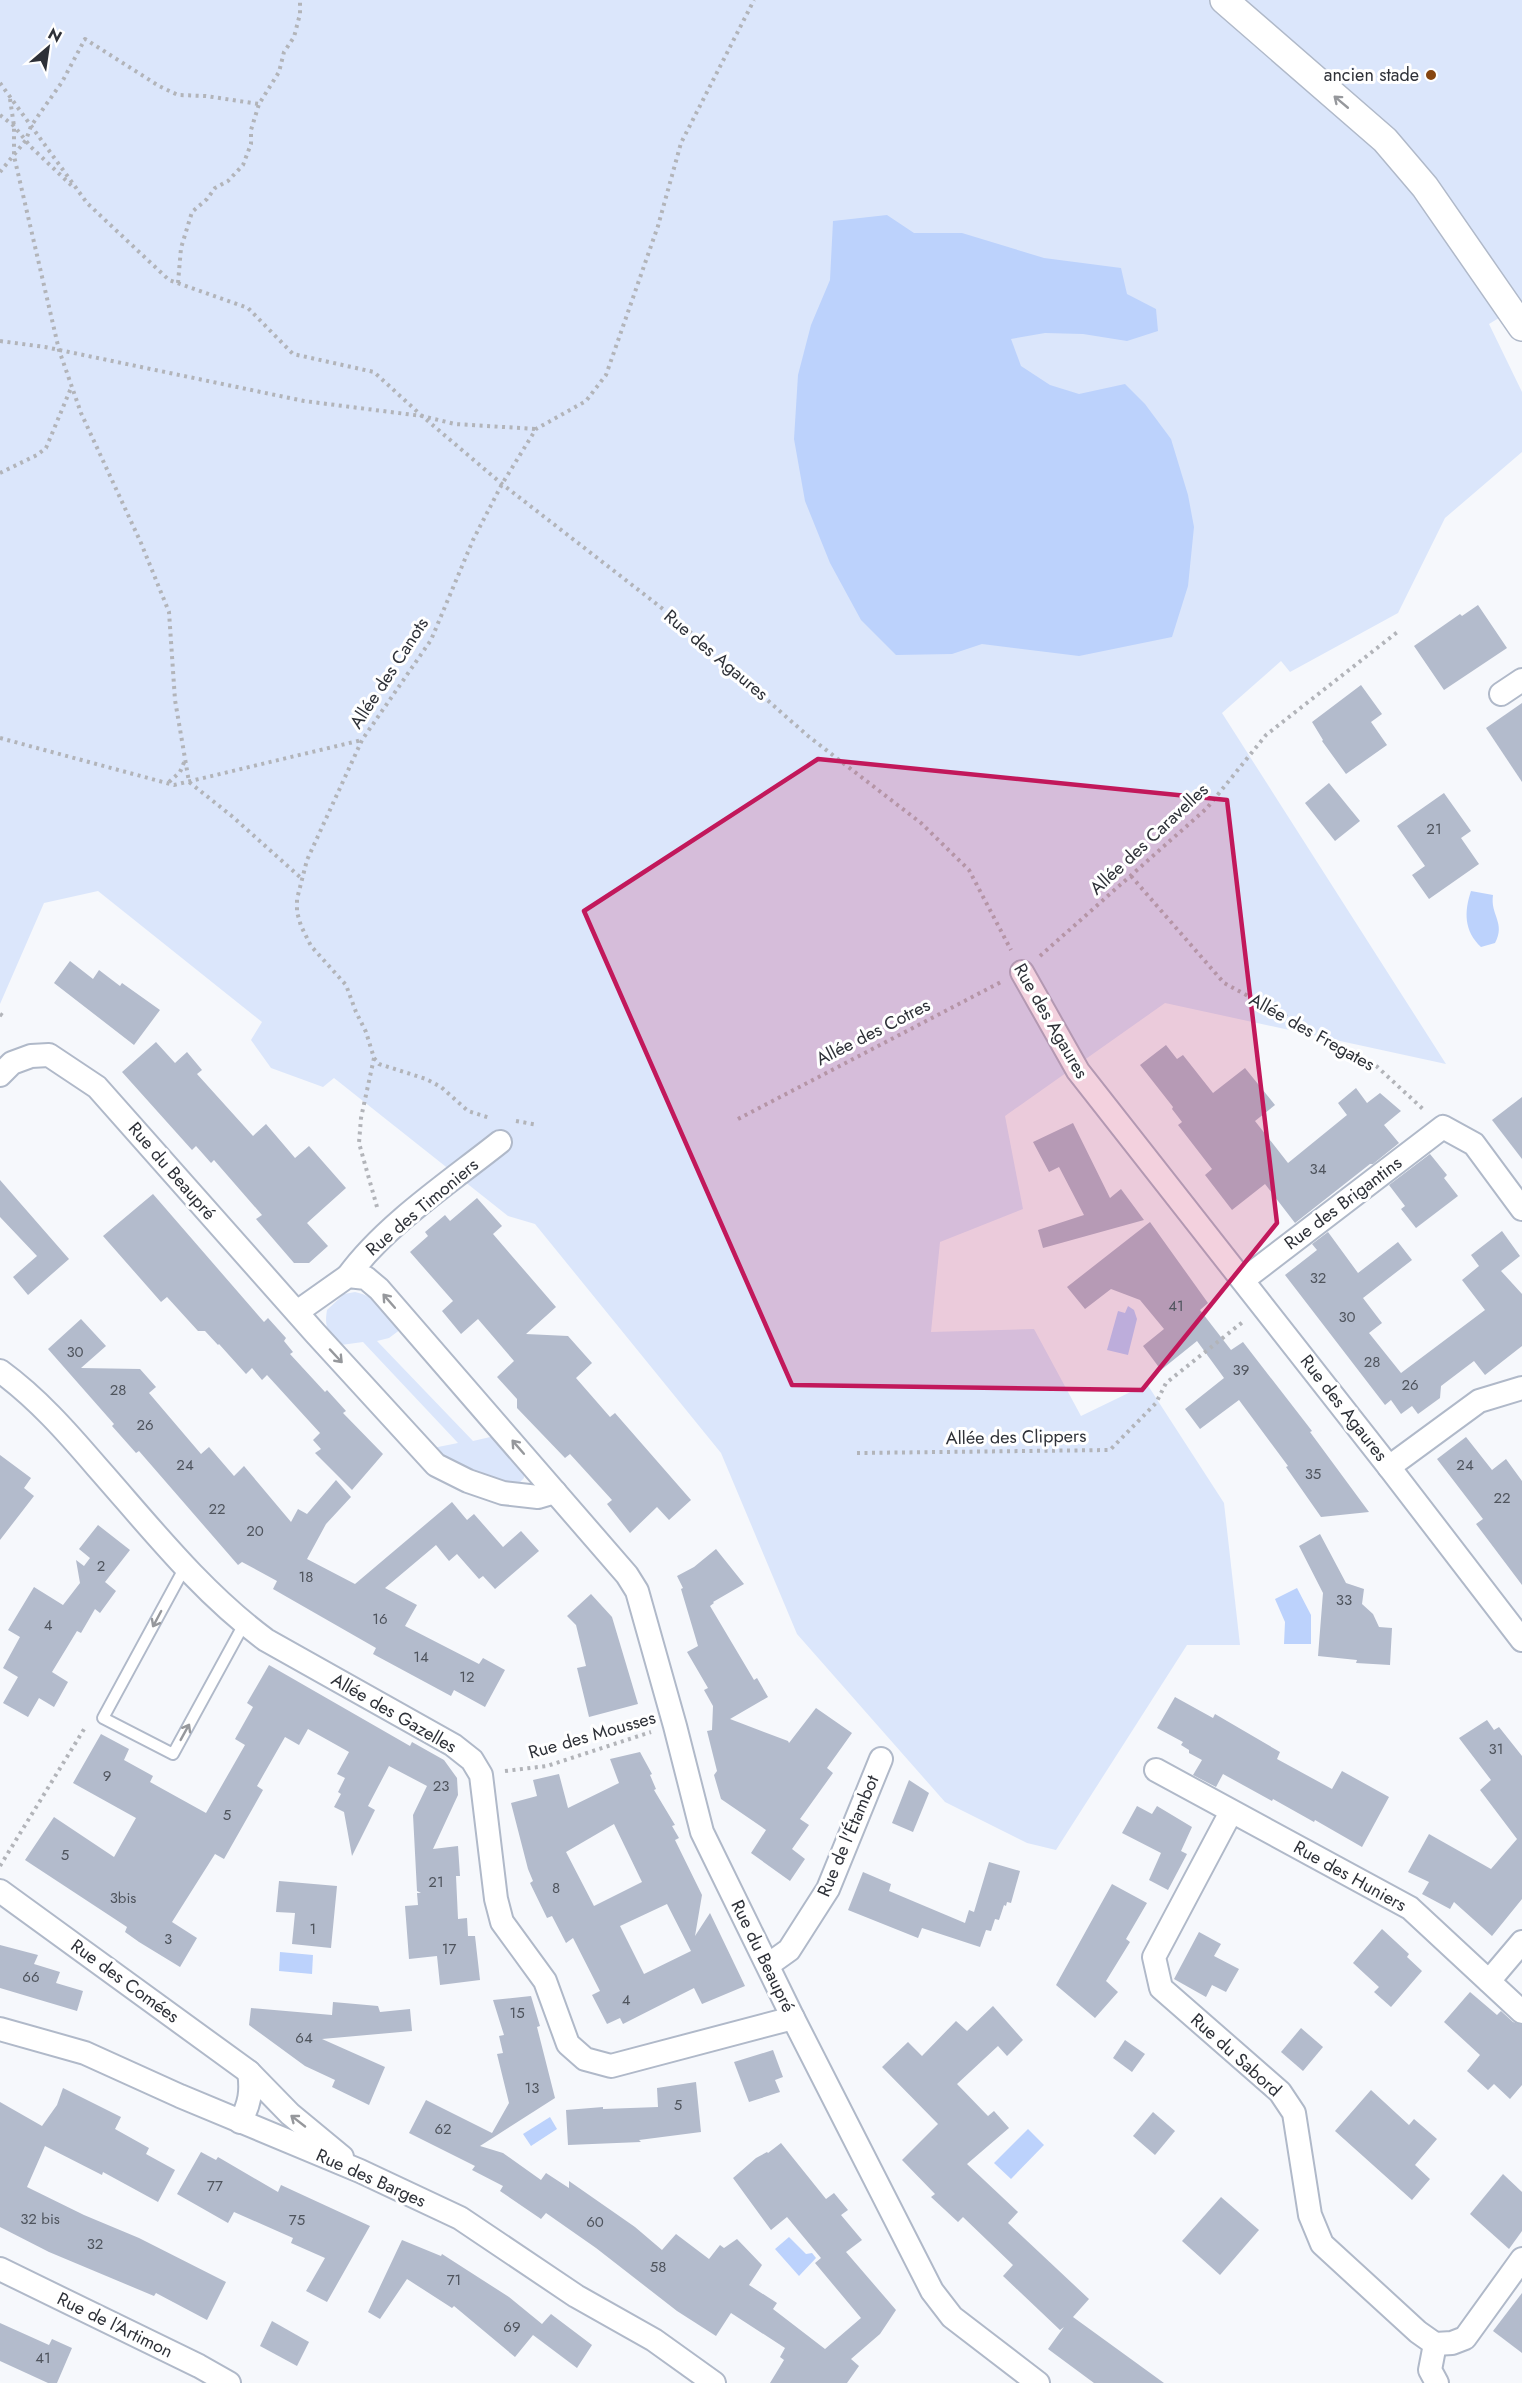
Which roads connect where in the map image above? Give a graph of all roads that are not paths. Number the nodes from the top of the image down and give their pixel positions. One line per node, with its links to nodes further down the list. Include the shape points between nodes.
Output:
1 (1224, 0): 2 (street, one-way to 1, via 1425,188 1385,140)
2 (1522, 327)
3 (1522, 680): 4 (street)
4 (1501, 694)
5 (1022, 972): 10 (street, Rue des Agaures, via 1078,1071)
6 (0, 1075): 11 (street, Rue du Beaupré, via 12,1064 32,1056 49,1055 97,1087)
7 (500, 1142): 9 (street, Rue des Timoniers, via 382,1238)
8 (1522, 1209): 10 (street, Rue des Brigantins, via 1474,1144 1443,1127)
9 (348, 1276): 11 (street); 15 (street, Rue du Beaupré, one-way to 9, via 379,1289 366,1278)
10 (1243, 1280): 14 (street, Rue des Agaures)
11 (297, 1312): 15 (street, Rue du Beaupré, one-way to 15, via 436,1465 503,1493 538,1497)
12 (0, 1371): 16 (street, Allée des Gazelles, via 59,1423)
13 (1522, 1388): 14 (street, via 1479,1401)
14 (1389, 1467): 18 (street, Rue des Agaures)
15 (555, 1492): 24 (street, Rue du Beaupré, via 637,1591 702,1832)
16 (185, 1567): 17 (street, Allée des Gazelles); 17 (lane, one-way to 17, via 103,1718 173,1754)
17 (244, 1624): 27 (street, Allée des Gazelles, via 453,1745 472,1760 481,1775 502,1922 545,1981 568,2044 585,2059 611,2066)
18 (1522, 1640)
19 (881, 1759): 24 (street, Rue de l'Étambot, via 828,1888 789,1950)
20 (1156, 1770): 21 (street, Rue des Huniers)
21 (1231, 1812): 25 (street, Rue des Huniers, via 1410,1908); 34 (street, Rue du Sabord, via 1154,1957 1161,1988 1280,2092 1294,2113 1310,2215 1322,2244)
22 (0, 1891): 29 (street, Rue des Comées)
23 (1522, 1942): 25 (street)
24 (768, 1965): 27 (street, Rue du Beaupré)
25 (1489, 1981): 26 (street, Rue des Huniers)
26 (1522, 2012)
27 (794, 2018): 37 (street, Rue du Beaupré, via 932,2291 952,2316)
28 (0, 2029): 30 (street, Rue des Barges, via 85,2053)
29 (249, 2072): 30 (street, via 252,2090); 31 (street, Rue des Comées, one-way to 29, via 290,2114)
30 (240, 2122): 31 (street, Rue des Barges)
31 (360, 2171): 36 (street, Rue des Barges, via 460,2218 576,2296 654,2340)
32 (1522, 2259): 34 (street, via 1465,2338)
33 (0, 2270): 35 (street, Rue de l'Artimon)
34 (1435, 2344): 38 (street, via 1430,2370)
35 (229, 2383)
36 (714, 2383)
37 (1038, 2383)
38 (1437, 2383)

